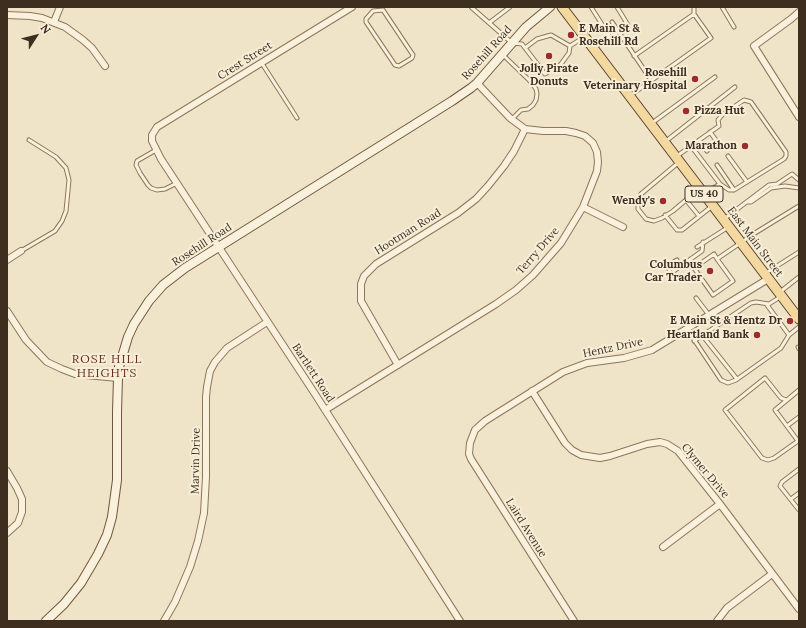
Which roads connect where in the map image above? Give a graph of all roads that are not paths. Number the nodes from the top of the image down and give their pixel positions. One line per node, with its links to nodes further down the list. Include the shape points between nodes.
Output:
1 (60, 7): 15 (street)
2 (352, 7): 28 (street, Crest Street)
3 (471, 7): 17 (lane)
4 (510, 7): 17 (lane)
5 (550, 7): 22 (street, Rosehill Road, via 533,20)
6 (562, 7): 20 (main road, East Main Street / US 40)
7 (591, 7): 21 (lane)
8 (617, 7): 19 (lane, via 628,24)
9 (694, 7): 13 (lane)
10 (722, 7): 18 (lane)
11 (372, 9): 11 (lane, via 366,22 395,65 398,66 412,58 413,55 386,12)
12 (799, 12): 35 (street, via 754,46)
13 (694, 14): 27 (lane); 31 (lane, via 711,38)
14 (7, 15): 15 (street, via 30,16)
15 (54, 22): 29 (street, via 83,40)
16 (612, 22): 19 (lane)
17 (489, 23): 22 (lane)
18 (734, 27)
19 (618, 31): 21 (lane); 27 (lane)
20 (584, 37): 23 (lane); 25 (main road, East Main Street / US 40)
21 (610, 37): 25 (lane)
22 (512, 43): 24 (lane, via 522,44); 26 (street, Rosehill Road)
23 (570, 46): 24 (lane, via 551,35 537,39); 24 (lane, via 569,53 561,64 545,74)
24 (525, 48)
25 (593, 48): 34 (main road, East Main Street / US 40)
26 (502, 54): 32 (street, Rosehill Road); 37 (lane, via 529,80 536,88 537,94 533,105 521,110)
27 (634, 56): 31 (lane)
28 (261, 62): 36 (lane); 41 (street, Crest Street, via 158,127)
29 (105, 66)
30 (715, 78): 38 (lane)
31 (651, 80): 34 (lane)
32 (477, 82): 37 (street); 70 (street, Rosehill Road, via 452,101)
33 (734, 87): 44 (lane)
34 (629, 96): 38 (main road, East Main Street / US 40)
35 (799, 117)
36 (297, 118)
37 (512, 119): 39 (street)
38 (651, 124): 44 (main road, East Main Street / US 40)
39 (525, 129): 63 (street, Terry Drive, via 576,133 593,143 597,152 597,171); 90 (street, Hootman Road, via 504,166 476,199 376,264 364,276 361,284 361,301 364,309)
40 (710, 132): 43 (lane); 45 (lane); 53 (lane, via 719,126 718,120 722,115 744,100 751,102 786,152 784,159)
41 (152, 135): 47 (street, Bartlett Road)
42 (28, 140): 72 (lane, via 56,157 66,168 69,180 66,211 62,221 55,231)
43 (699, 140): 46 (lane); 48 (lane)
44 (664, 142): 50 (main road, East Main Street / US 40)
45 (718, 143)
46 (691, 146): 50 (lane); 55 (lane)
47 (156, 150): 54 (street, Bartlett Road); 54 (lane, via 137,162 140,173 148,185 156,190)
48 (707, 151)
49 (728, 156): 53 (lane)
50 (678, 159): 58 (main road, East Main Street / US 40); 64 (lane, via 641,194 638,202 638,209 646,219 654,221)
51 (717, 165): 57 (lane)
52 (799, 180): 60 (lane, via 792,174 777,184 768,185)
53 (747, 182): 57 (lane)
54 (177, 183): 70 (street, Bartlett Road)
55 (720, 184): 57 (lane); 58 (lane)
56 (799, 188): 60 (lane, via 778,186 751,202)
57 (734, 190)
58 (702, 191): 59 (lane); 61 (main road, East Main Street / US 40)
59 (686, 200): 64 (lane); 65 (lane)
60 (746, 202): 66 (lane)
61 (713, 206): 65 (lane); 66 (main road, East Main Street / US 40)
62 (799, 206): 69 (lane)
63 (583, 207): 67 (street); 90 (street, Terry Drive, via 561,243 516,290)
64 (665, 216): 65 (lane, via 677,230 682,230)
65 (699, 216)
66 (726, 223): 68 (lane); 69 (main road, East Main Street / US 40)
67 (623, 227)
68 (703, 242): 71 (lane); 76 (lane, via 702,251 671,272 667,266)
69 (741, 243): 74 (lane); 77 (main road, East Main Street / US 40)
70 (218, 247): 85 (street, Bartlett Road); 91 (street, Rosehill Road, via 175,275 149,301 128,337)
71 (697, 247)
72 (21, 251): 75 (street)
73 (799, 252): 77 (lane)
74 (717, 259): 74 (lane, via 733,281 713,295 694,268 714,254)
75 (7, 260)
76 (677, 260)
77 (767, 276): 79 (main road, East Main Street / US 40); 83 (street, Hentz Drive)
78 (799, 277): 79 (lane)
79 (780, 295): 81 (lane); 84 (main road, East Main Street / US 40)
80 (696, 298): 83 (lane)
81 (767, 305): 87 (lane, via 751,303); 88 (lane)
82 (7, 311): 91 (street, via 26,340 47,362 75,374)
83 (709, 315): 86 (street, Hentz Drive)
84 (799, 320): 88 (lane)
85 (267, 322): 96 (street, Bartlett Road); 112 (street, Marvin Drive, via 227,348 210,371 206,397 204,513 188,573)
86 (687, 329): 89 (lane); 94 (street, Hentz Drive, via 639,355 576,366)
87 (702, 335): 89 (lane); 92 (lane)
88 (789, 335): 92 (lane, via 781,348)
89 (695, 342): 92 (lane, via 721,380 728,383)
90 (398, 365): 96 (street, Terry Drive)
91 (118, 378): 111 (street, Rosehill Road, via 117,480 107,535 81,583)
92 (738, 379)
93 (799, 390): 95 (lane)
94 (532, 391): 100 (street, Hentz Drive, via 480,424 471,436); 105 (street, Clymer Drive, via 559,435 572,450 600,458 647,444 667,444 683,456)
95 (786, 400): 98 (lane, via 775,410); 99 (lane, via 781,398 765,378 725,410 762,458 774,458)
96 (325, 410): 113 (street, Bartlett Road)
97 (799, 417): 98 (lane)
98 (787, 426): 99 (lane)
99 (798, 441)
100 (470, 443): 114 (street, Laird Avenue, via 469,454 474,464)
101 (799, 469): 104 (lane, via 780,486)
102 (7, 471): 107 (street, via 22,499 22,512 18,523)
103 (799, 493): 104 (lane)
104 (791, 499): 106 (lane)
105 (720, 504): 108 (street); 109 (street, Clymer Drive)
106 (799, 510)
107 (7, 533)
108 (663, 547)
109 (772, 574): 110 (street, Clymer Drive); 115 (street, via 727,608)
110 (799, 609)
111 (46, 621)
112 (164, 621)
113 (460, 621)
114 (574, 621)
115 (717, 621)

